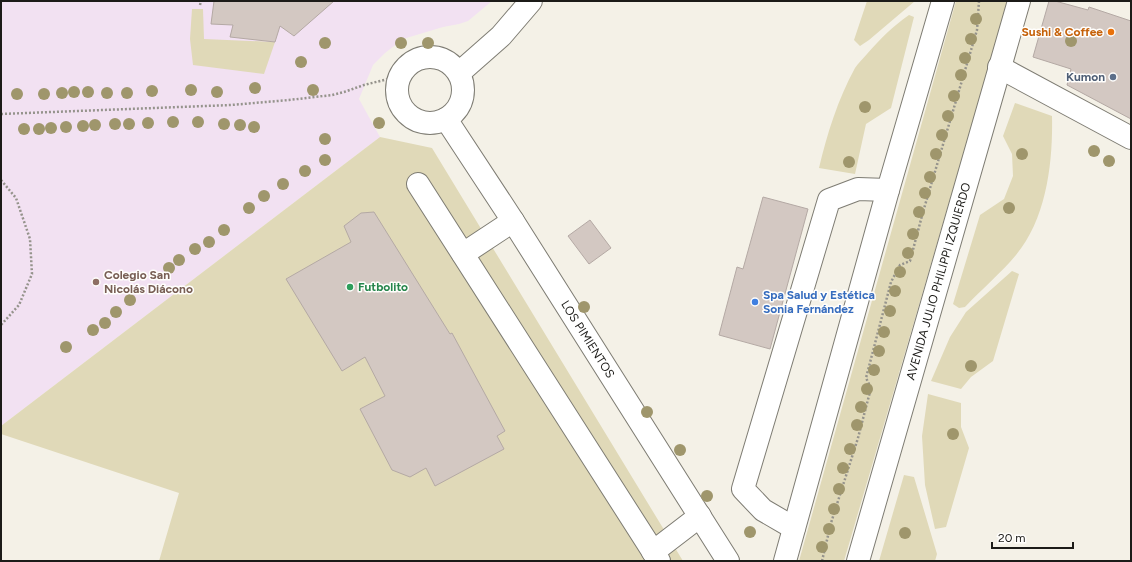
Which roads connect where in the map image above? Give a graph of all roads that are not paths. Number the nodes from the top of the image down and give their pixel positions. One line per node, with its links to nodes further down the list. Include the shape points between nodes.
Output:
1 (532, 1): 5 (street, via 501,36)
2 (943, 1): 9 (street)
3 (1019, 1): 4 (street, AVENIDA JULIO PHILIPPI IZQUIERDO)
4 (999, 67): 7 (street); 17 (street, AVENIDA JULIO PHILIPPI IZQUIERDO)
5 (459, 73): 6 (street, via 463,93 461,103); 6 (street, via 444,59 434,56 414,61 400,76 398,99 408,114 424,122)
6 (446, 119): 10 (street, LOS PIMIENTOS)
7 (1131, 138)
8 (418, 184): 11 (street)
9 (888, 190): 13 (street); 13 (street, via 858,189 828,200 743,489 763,510)
10 (513, 221): 11 (street); 12 (street, LOS PIMIENTOS)
11 (463, 254): 14 (street)
12 (700, 516): 14 (street); 15 (street, LOS PIMIENTOS)
13 (794, 528): 16 (street)
14 (656, 556)
15 (728, 561)
16 (785, 561)
17 (858, 561)

